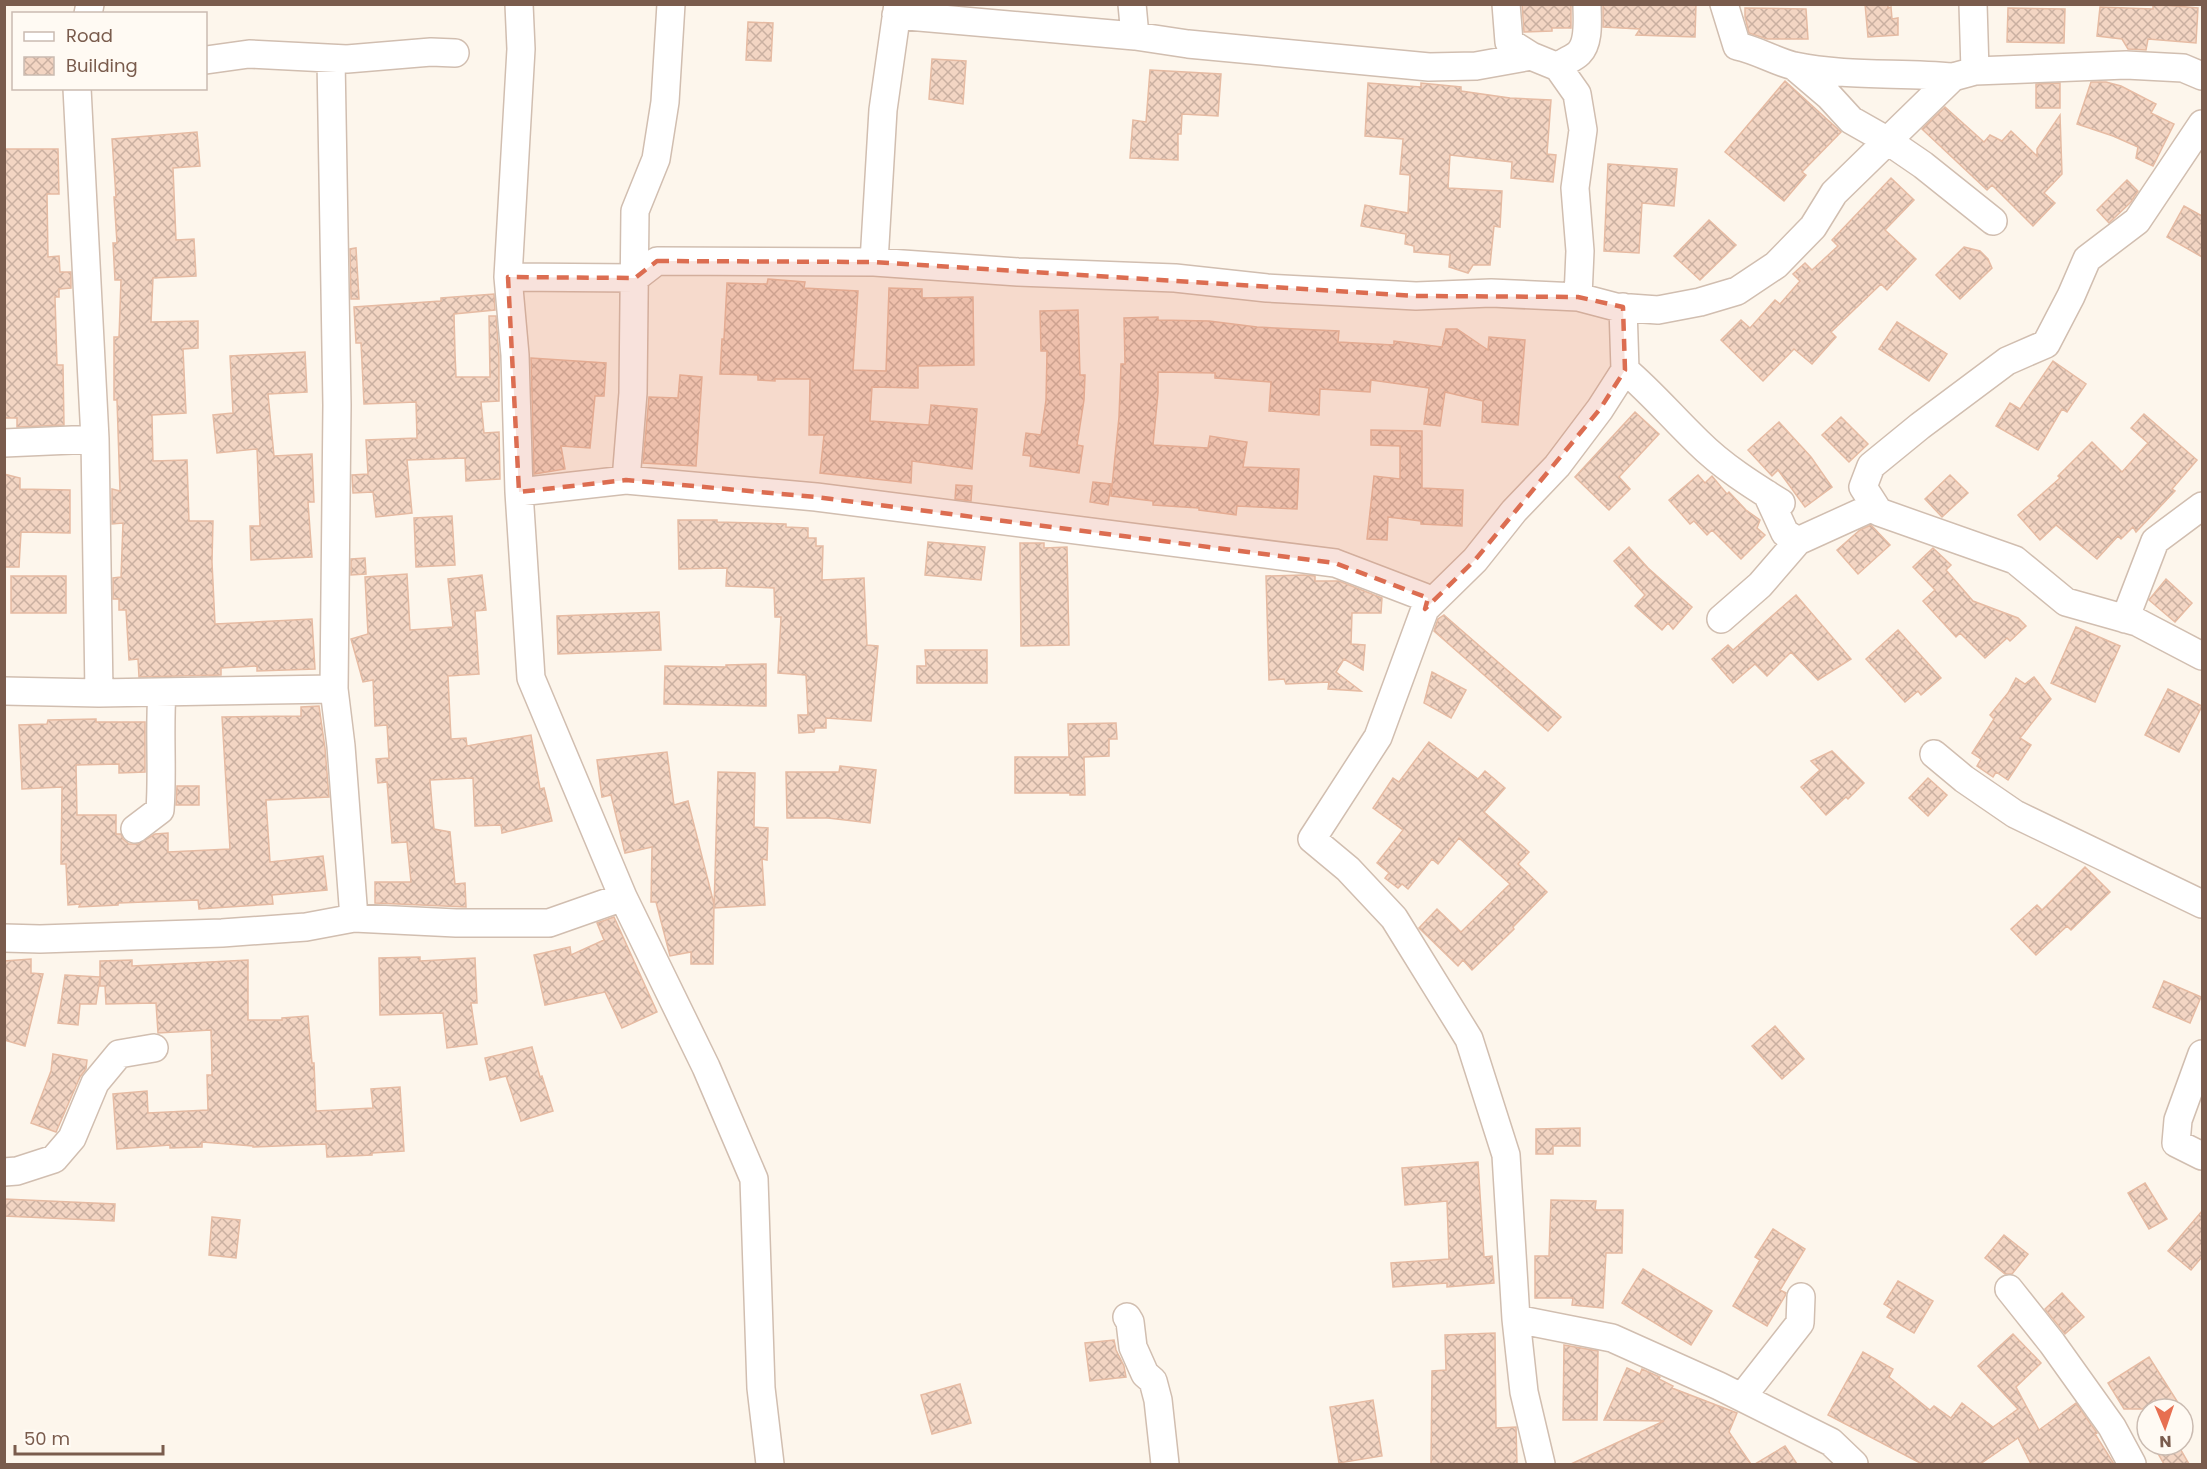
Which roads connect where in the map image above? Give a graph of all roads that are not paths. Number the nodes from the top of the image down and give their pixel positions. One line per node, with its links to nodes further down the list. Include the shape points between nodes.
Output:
1 (519, 4): 24 (street, via 521,49)
2 (671, 4): 25 (street, via 665,102 656,159 635,211)
3 (1132, 4): 10 (street)
4 (1506, 4): 12 (street, via 1509,42)
5 (1587, 4): 16 (street, via 1584,44 1579,54)
6 (1724, 4): 15 (street, via 1737,46)
7 (1973, 4): 17 (street)
8 (897, 10): 9 (street); 23 (street, via 883,110)
9 (936, 11): 10 (street, via 1013,27)
10 (1135, 36): 12 (street, via 1429,67 1476,66)
11 (455, 53): 13 (street)
12 (1531, 56): 16 (street)
13 (331, 59): 14 (street, via 249,54); 40 (street, via 337,405)
14 (207, 60)
15 (1795, 66): 17 (street, via 1853,74); 21 (street, via 1851,120)
16 (1558, 67): 26 (street, via 1577,94 1583,130 1575,188 1580,251)
17 (1964, 74): 18 (street, via 2126,65 2182,68); 21 (street)
18 (2202, 76)
19 (77, 90): 29 (street)
20 (2202, 124): 33 (street, via 2137,221 2087,259 2046,344 2007,360 1871,466 1863,487)
21 (1888, 141): 22 (street); 27 (street, via 1834,193 1813,227 1776,265 1737,291 1658,310)
22 (1994, 221)
23 (874, 262): 25 (street, via 657,261); 26 (street, via 1416,296 1491,293)
24 (508, 277): 25 (street); 32 (street, via 515,355)
25 (635, 278): 31 (street, via 633,393)
26 (1578, 297): 27 (street)
27 (1623, 307): 28 (street)
28 (1625, 370): 35 (street, via 1699,444 1774,498 1785,533); 36 (street, via 1557,466 1475,560)
29 (95, 440): 30 (street); 43 (street)
30 (4, 443)
31 (626, 480): 32 (street); 36 (street, via 816,497 1335,563 1424,597)
32 (519, 492): 46 (street, via 531,678)
33 (1875, 506): 35 (street); 38 (street, via 1879,512 2015,560 2066,602)
34 (2202, 506): 38 (street, via 2155,541)
35 (1798, 541): 37 (street, via 1760,585)
36 (1425, 609): 57 (street, via 1378,737 1312,839 1394,918 1469,1038 1506,1155)
37 (1721, 619)
38 (2125, 619): 39 (street)
39 (2202, 656)
40 (334, 689): 42 (street); 48 (street)
41 (4, 691): 43 (street)
42 (162, 692): 43 (street); 45 (street, via 160,810)
43 (99, 693)
44 (1934, 754): 47 (street, via 2016,814)
45 (135, 829)
46 (623, 897): 48 (street, via 549,922 456,924); 59 (street, via 706,1067 754,1179 761,1388)
47 (2202, 904)
48 (354, 918): 49 (street, via 306,927 222,933)
49 (4, 938)
50 (154, 1048): 53 (street, via 119,1054 95,1083 72,1138 54,1159)
51 (2202, 1053): 52 (street, via 2178,1120 2176,1143)
52 (2202, 1156)
53 (4, 1172)
54 (2009, 1289): 63 (street, via 2112,1427)
55 (1802, 1297): 58 (street, via 1800,1323)
56 (1127, 1317): 60 (street, via 1133,1347 1145,1374 1153,1381 1158,1400)
57 (1516, 1319): 58 (street, via 1612,1338); 61 (street, via 1524,1392)
58 (1742, 1397): 62 (street, via 1830,1442)
59 (770, 1464)
60 (1165, 1464)
61 (1542, 1464)
62 (1854, 1464)
63 (2132, 1464)

